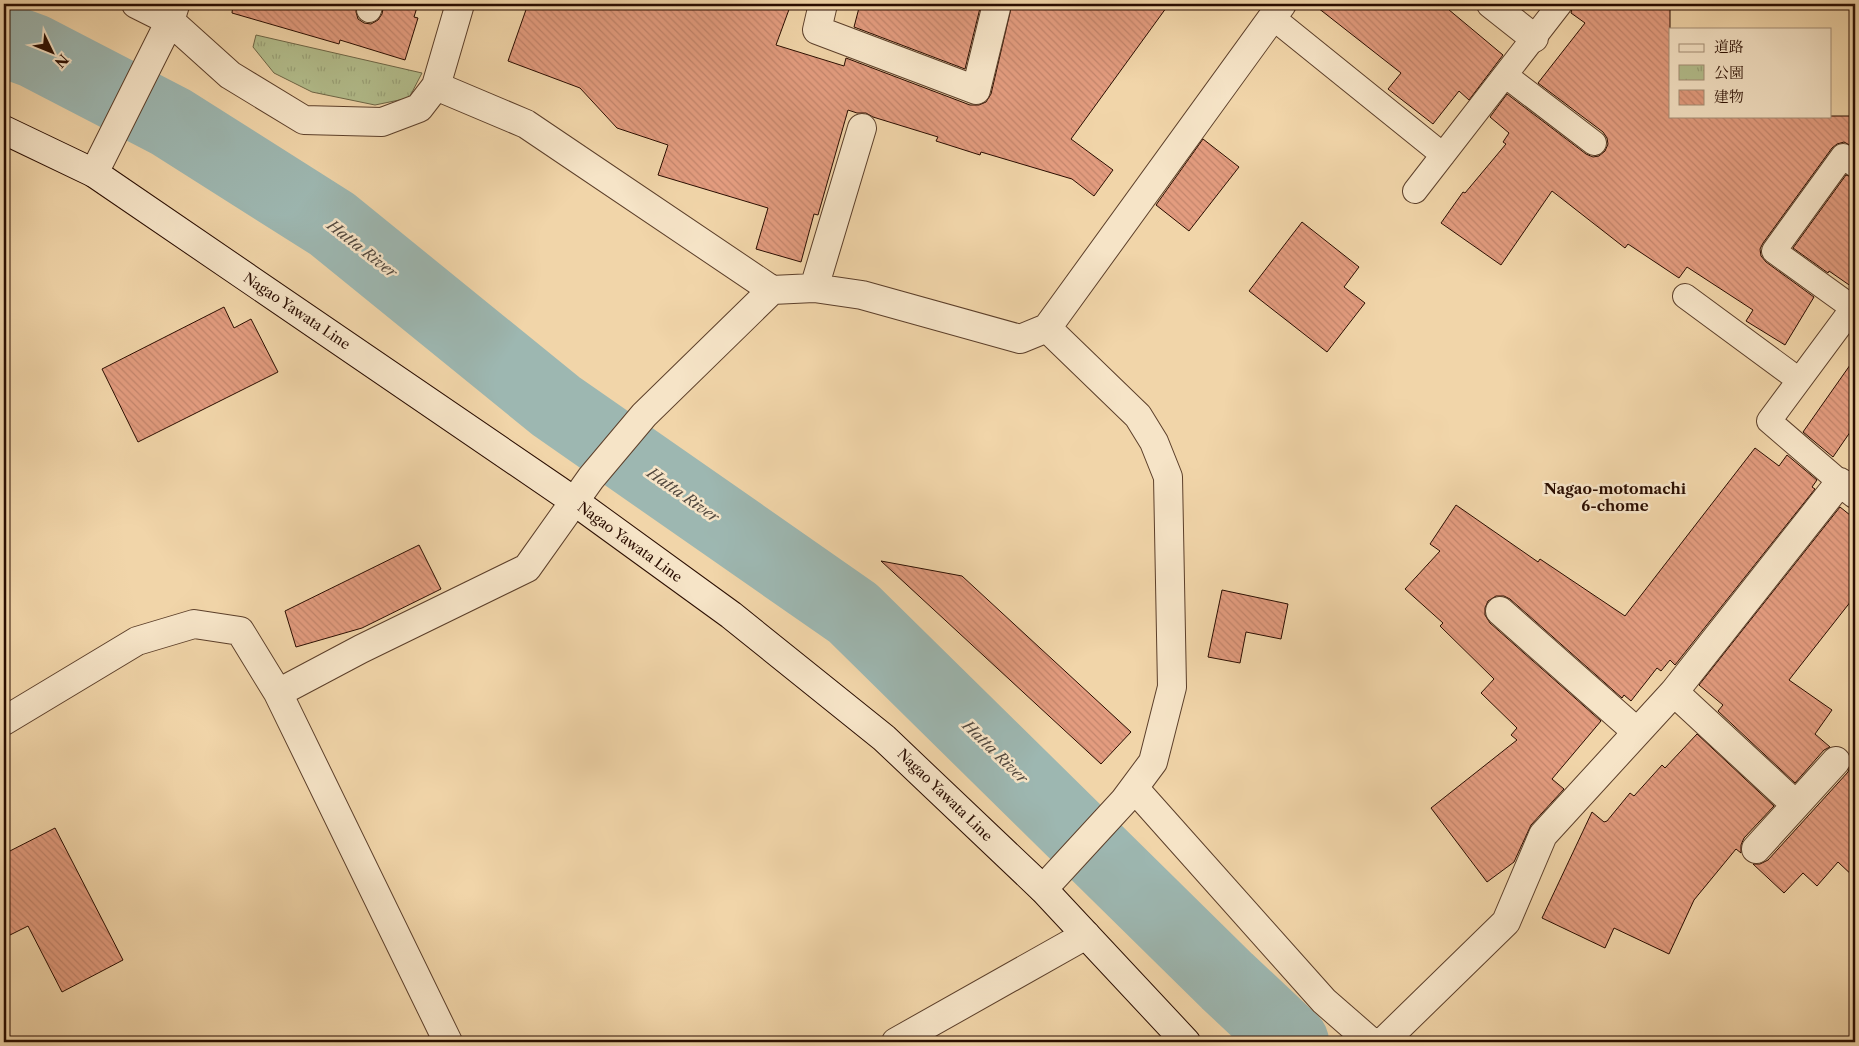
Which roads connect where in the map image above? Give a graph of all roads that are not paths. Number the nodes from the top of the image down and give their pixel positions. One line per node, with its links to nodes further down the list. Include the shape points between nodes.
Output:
1 (136, 4): 8 (street)
2 (460, 4): 11 (street)
3 (823, 4): 4 (street, via 817,30 976,90)
4 (998, 4)
5 (1492, 4): 9 (street)
6 (1560, 4): 9 (lane)
7 (1277, 10): 15 (lane); 23 (street)
8 (173, 13): 11 (street, via 230,75 304,120 382,122 418,108); 17 (street)
9 (1534, 38): 10 (lane)
10 (1505, 75): 14 (lane); 15 (lane)
11 (436, 86): 20 (street, via 526,124)
12 (862, 128): 19 (street)
13 (4, 130): 17 (street, Nagao Yawata Line)
14 (1594, 143)
15 (1442, 155): 18 (lane)
16 (1855, 165): 22 (lane, via 1842,156 1774,251)
17 (94, 173): 26 (street, Nagao Yawata Line)
18 (1415, 191)
19 (814, 288): 20 (street); 23 (street, via 862,295 1020,339)
20 (772, 290): 26 (street, via 644,414)
21 (1685, 296): 24 (lane)
22 (1854, 306): 24 (lane)
23 (1047, 328): 33 (street, via 1138,416 1154,442 1168,477 1172,687 1153,762)
24 (1799, 380): 25 (lane, via 1769,421)
25 (1848, 488): 28 (street)
26 (574, 501): 29 (street, via 527,568); 36 (street, Nagao Yawata Line, via 731,614 884,738)
27 (1500, 611): 31 (street)
28 (1674, 692): 31 (street); 34 (street)
29 (278, 693): 30 (street, via 240,631 194,624 137,641); 38 (street)
30 (4, 721)
31 (1637, 732): 42 (street, via 1543,835 1506,922)
32 (1836, 761): 34 (street)
33 (1129, 794): 36 (street); 41 (street, via 1324,1001)
34 (1796, 805): 35 (street)
35 (1756, 849)
36 (1043, 889): 37 (street, Nagao Yawata Line)
37 (1086, 936): 39 (street); 40 (street, Nagao Yawata Line)
38 (448, 1042)
39 (896, 1042)
40 (1186, 1042)
41 (1371, 1042)
42 (1383, 1042)

